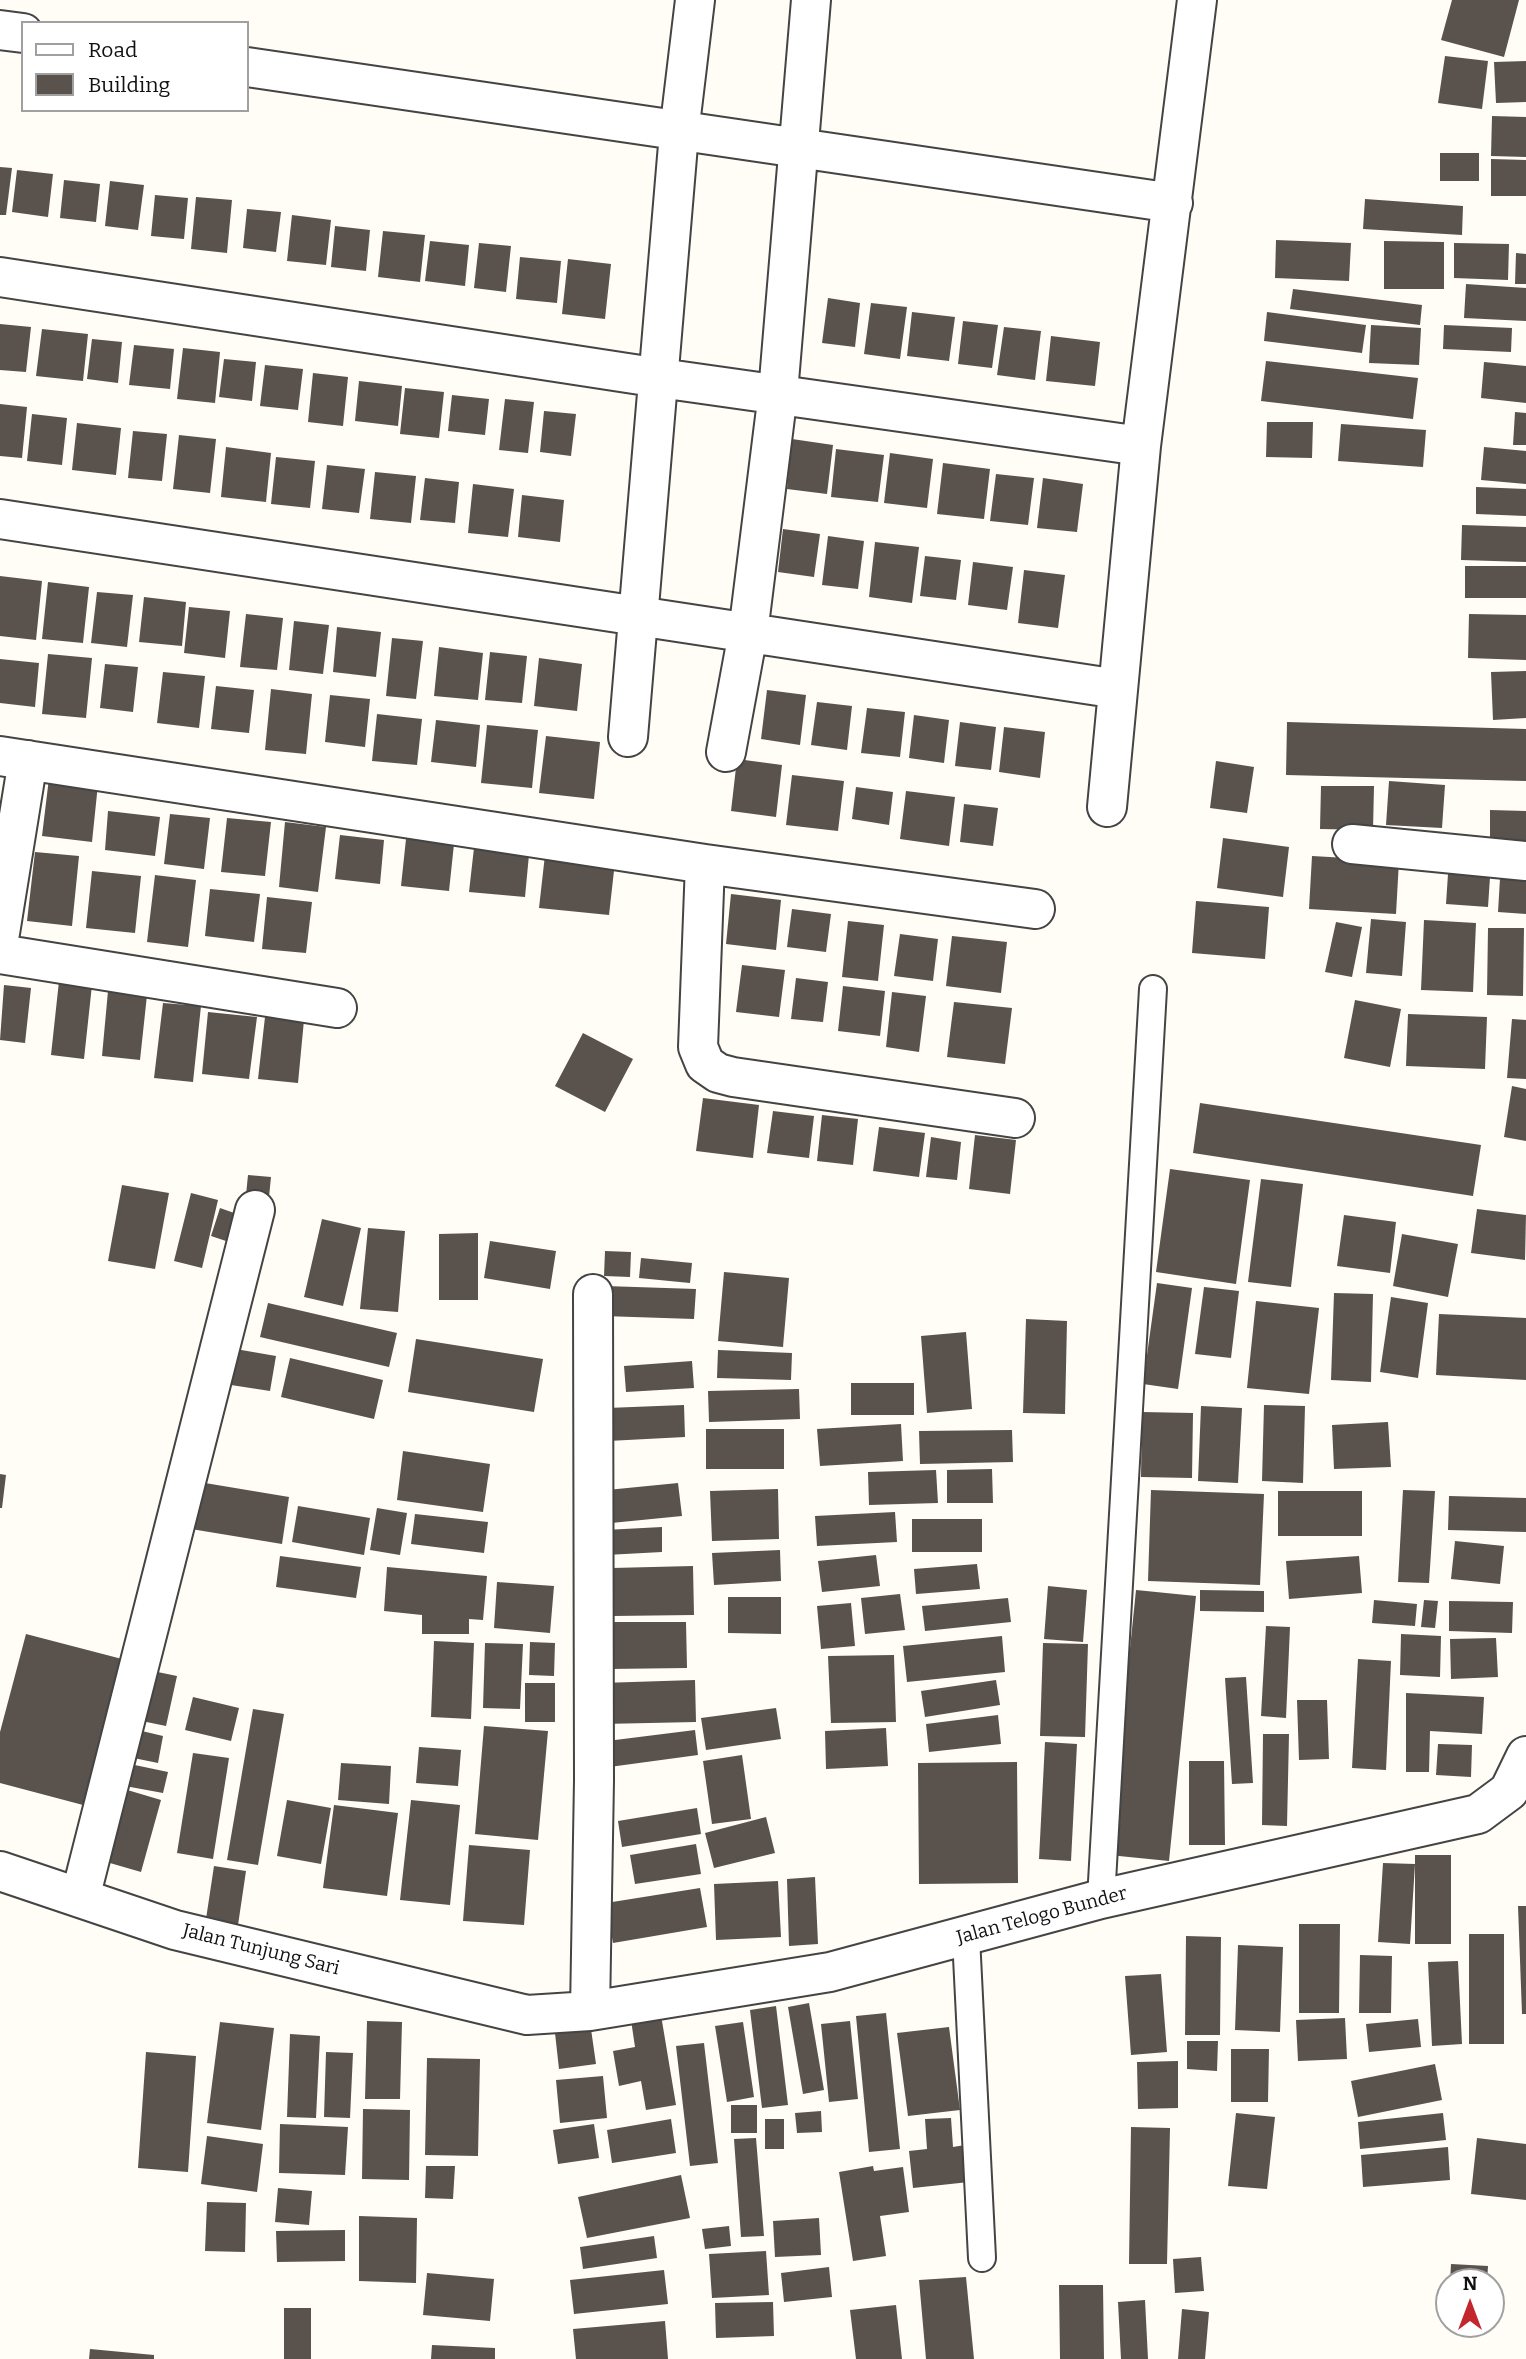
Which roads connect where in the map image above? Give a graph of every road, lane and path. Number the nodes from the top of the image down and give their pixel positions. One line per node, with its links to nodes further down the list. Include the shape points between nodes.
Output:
1 (695, 0): 7 (street)
2 (811, 0): 8 (street)
3 (1197, 0): 9 (street)
4 (0, 30): 5 (street)
5 (21, 33)
6 (248, 67): 7 (street)
7 (679, 133): 8 (street); 11 (street)
8 (796, 150): 9 (street); 12 (street)
9 (1173, 203): 13 (street)
10 (0, 277): 11 (street)
11 (660, 378): 12 (street); 15 (street)
12 (778, 393): 13 (street); 16 (street)
13 (1141, 446): 17 (street)
14 (0, 519): 15 (street)
15 (638, 615): 16 (street); 18 (street)
16 (748, 633): 17 (street); 19 (street)
17 (1118, 689): 21 (street)
18 (628, 737)
19 (726, 752)
20 (14, 758): 24 (street); 26 (street)
21 (1107, 807)
22 (1352, 845): 23 (street)
23 (1526, 861)
24 (705, 864): 25 (street); 30 (street, via 698,1047 705,1064 733,1077)
25 (1035, 909)
26 (0, 933)
27 (0, 954): 29 (street)
28 (1153, 989): 36 (lane)
29 (337, 1009)
30 (1015, 1118)
31 (255, 1210): 35 (street)
32 (593, 1294): 38 (street)
33 (1526, 1756): 36 (street, Jalan Telogo Bunder, via 1509,1791 1478,1814)
34 (0, 1871): 35 (street, Jalan Tunjung Sari)
35 (80, 1898): 39 (street, Jalan Tunjung Sari, via 175,1930)
36 (1101, 1899): 37 (street, Jalan Telogo Bunder)
37 (966, 1937): 38 (street, Jalan Telogo Bunder, via 830,1972); 40 (lane)
38 (590, 2011): 39 (street, Jalan Telogo Bunder)
39 (527, 2015)
40 (982, 2258)

